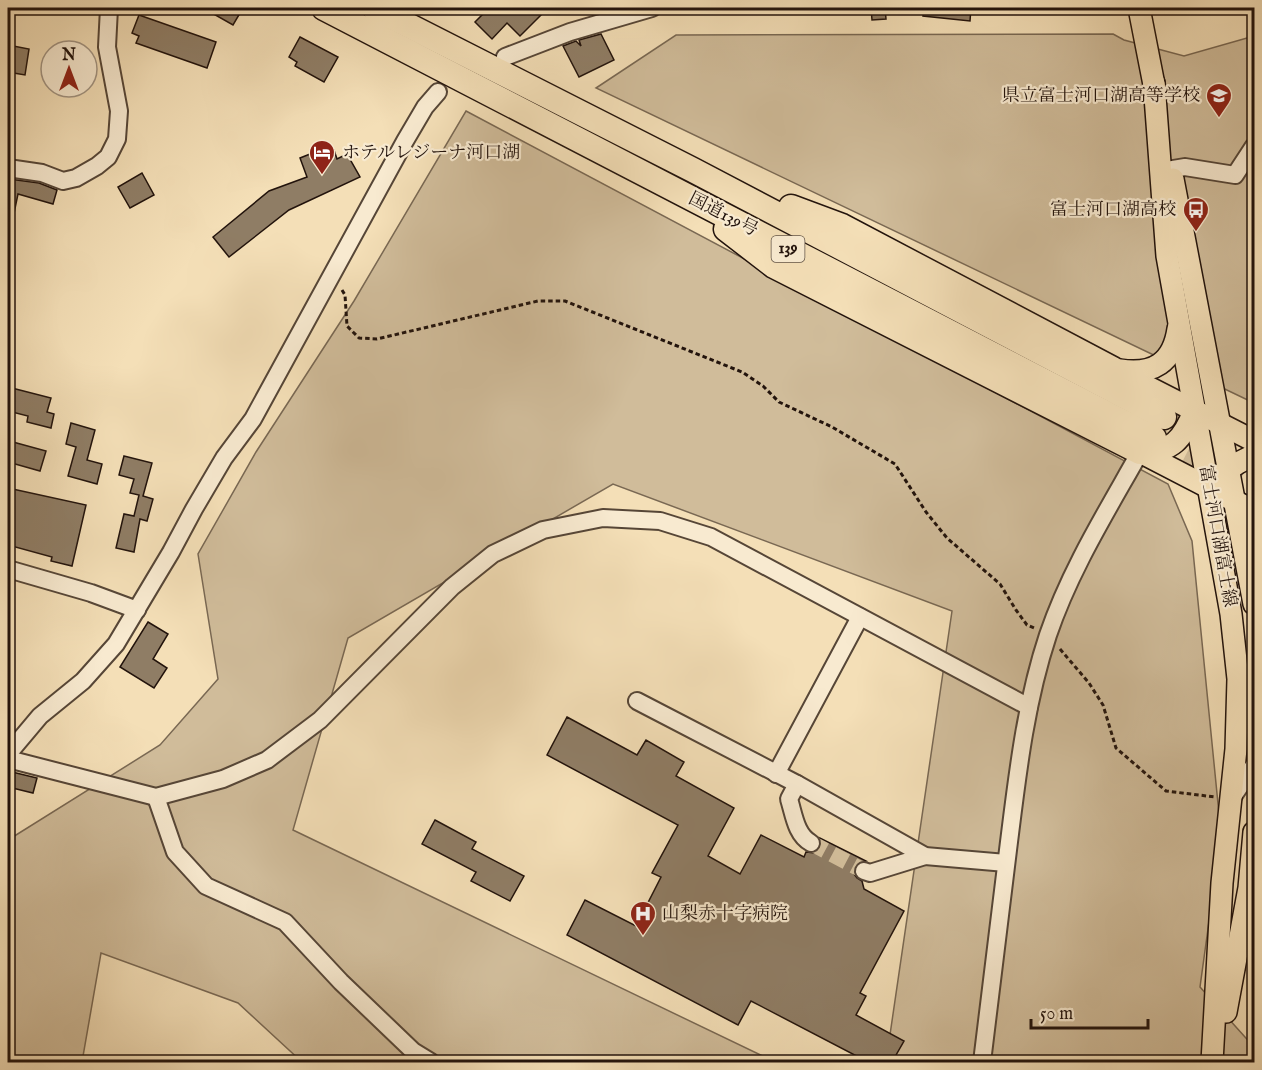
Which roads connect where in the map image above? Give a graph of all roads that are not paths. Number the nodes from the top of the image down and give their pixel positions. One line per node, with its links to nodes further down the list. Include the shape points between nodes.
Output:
1 (109, 8): 9 (street, via 107,47 118,111 117,139 108,157 76,178 63,181)
2 (324, 8): 16 (highway, 国道139号, via 680,193 774,266)
3 (374, 8): 10 (highway, 国道139号 / 139)
4 (652, 8): 6 (street, via 570,32)
5 (1139, 8): 11 (main road, 富士河口湖富士線)
6 (506, 57)
7 (438, 92): 26 (street, via 405,141 253,419 224,458)
8 (1254, 146): 11 (street, via 1235,175 1185,167)
9 (8, 168)
10 (693, 170): 13 (highway, via 842,226); 16 (highway, 国道139号 / 139)
11 (1166, 170): 12 (main road, 富士河口湖富士線, via 1167,256); 15 (main road, 富士河口湖富士線)
12 (1178, 324): 13 (main road, via 1176,343 1162,363 1134,372); 14 (main road, 富士河口湖富士線)
13 (1113, 369): 14 (main road)
14 (1194, 411): 15 (main road); 16 (main road, via 1176,442 1165,450); 18 (main road, 富士河口湖富士線)
15 (1221, 424): 17 (main road); 18 (main road); 20 (main road, 富士河口湖富士線)
16 (1153, 436): 18 (main road, via 1166,457); 21 (main road); 29 (street, via 1083,554 1048,636)
17 (1254, 441)
18 (1201, 448): 21 (main road, 富士河口湖富士線)
19 (1254, 455): 20 (main road)
20 (1229, 469): 21 (main road); 22 (main road, 富士河口湖富士線)
21 (1207, 486): 22 (main road); 36 (main road, 富士河口湖富士線, via 1237,659 1239,711)
22 (1235, 500): 23 (main road); 25 (main road, 富士河口湖富士線)
23 (1254, 511)
24 (8, 569): 26 (street)
25 (1254, 599)
26 (137, 610): 30 (street, via 116,644 83,681 40,716)
27 (860, 616): 29 (street); 33 (street); 35 (street, via 711,537 660,521 603,518 543,530 493,554 452,586 320,720 267,760 223,779)
28 (637, 701): 33 (street)
29 (1029, 707): 40 (street)
30 (8, 754)
31 (8, 759): 35 (street)
32 (1254, 765): 36 (street)
33 (776, 774): 34 (street)
34 (796, 784): 38 (street, via 789,800 800,833); 39 (street)
35 (156, 797): 42 (street, via 175,852 206,886 285,922 341,982 413,1051)
36 (1231, 799): 44 (main road, 富士河口湖富士線)
37 (1254, 832): 45 (main road, via 1249,888)
38 (811, 843)
39 (926, 856): 40 (street); 41 (street)
40 (1006, 863): 43 (street)
41 (864, 872)
42 (431, 1062)
43 (982, 1062)
44 (1212, 1062)
45 (1217, 1062)

